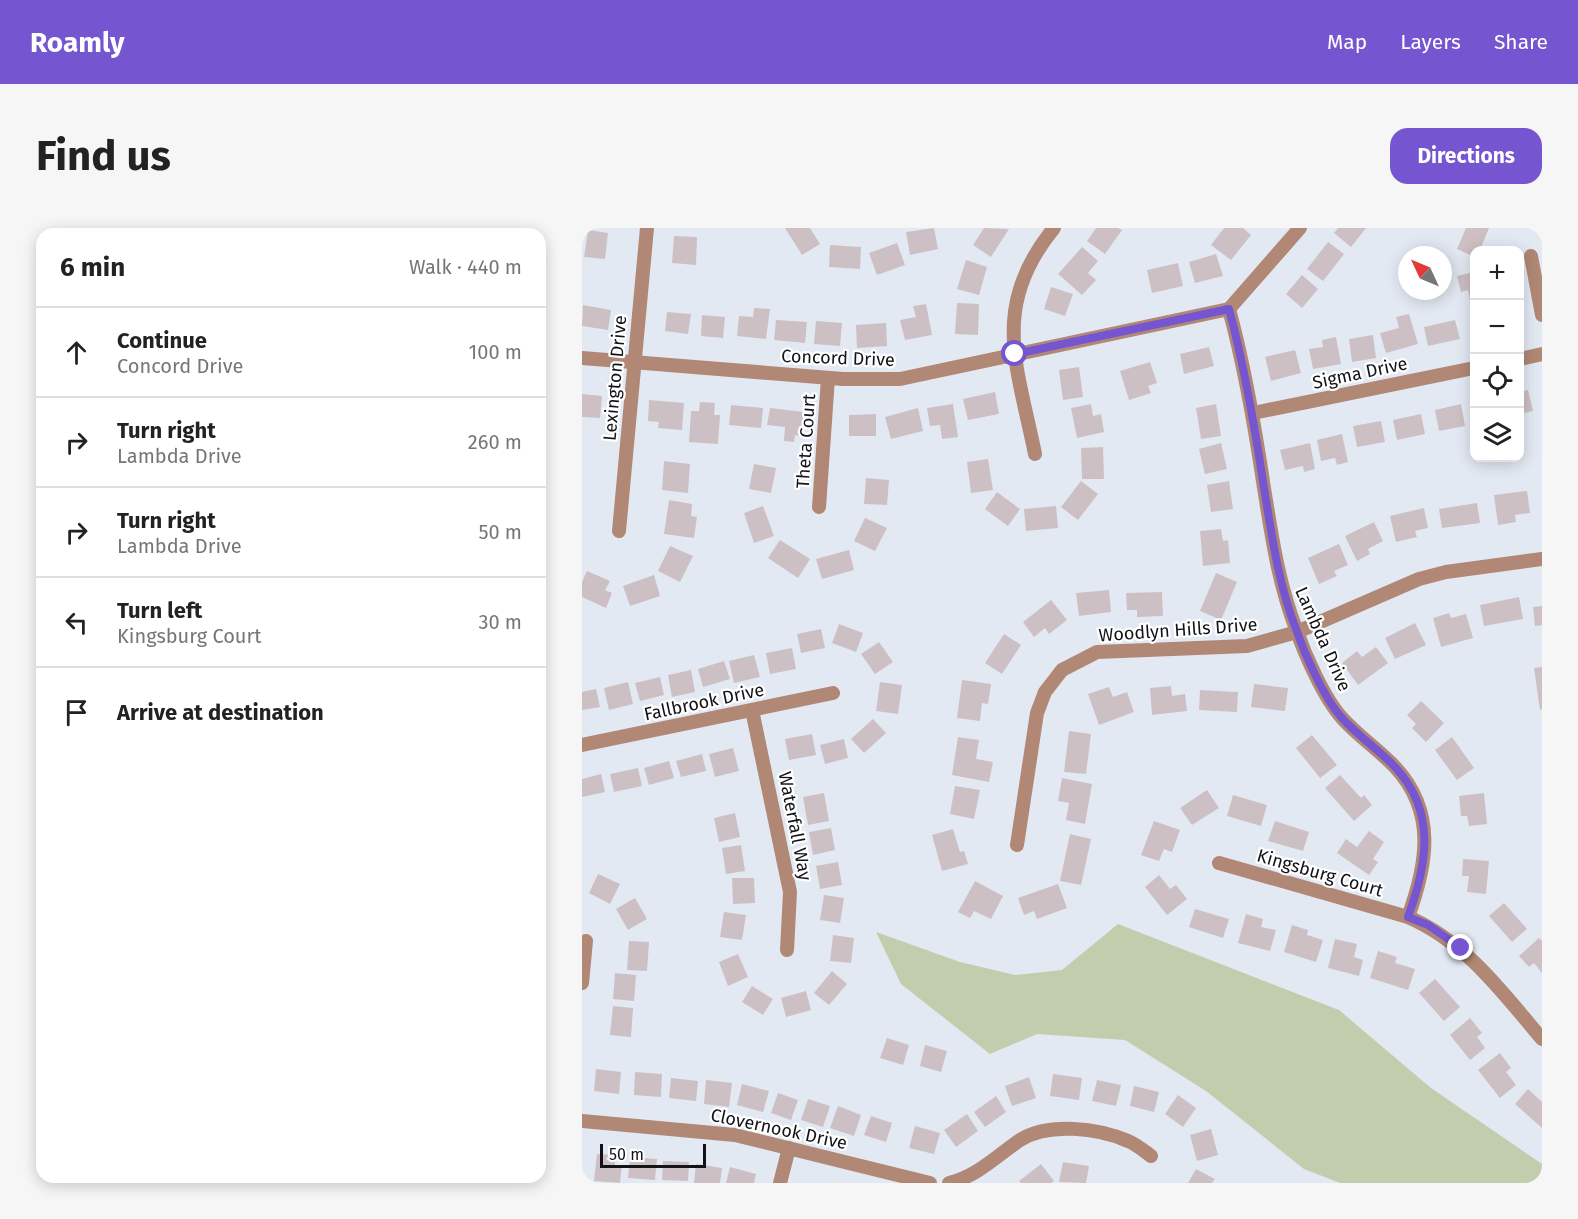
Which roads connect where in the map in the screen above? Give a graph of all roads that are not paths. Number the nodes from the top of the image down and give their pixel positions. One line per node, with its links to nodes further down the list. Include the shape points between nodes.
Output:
1 (647, 228): 11 (street, Lexington Drive)
2 (1300, 228): 5 (street)
3 (1048, 230): 7 (street, via 1016,297 1012,321)
4 (1531, 256): 6 (street)
5 (1229, 309): 7 (street, Concord Drive); 14 (street, Lambda Drive)
6 (1542, 315)
7 (1015, 354): 13 (street, Concord Drive, via 900,379); 15 (street)
8 (1542, 354): 10 (street)
9 (582, 358): 11 (street, Concord Drive)
10 (1524, 358)
11 (635, 362): 13 (street, Concord Drive); 17 (street, Lexington Drive)
12 (1470, 369): 14 (street, Sigma Drive)
13 (828, 378): 16 (street, Theta Court)
14 (1252, 413): 19 (street, Lambda Drive, via 1280,585)
15 (1035, 454)
16 (819, 507)
17 (619, 531)
18 (1542, 559): 19 (street, Woodlyn Hills Drive, via 1419,579)
19 (1297, 632): 23 (street, Woodlyn Hills Drive, via 1247,646 1097,652 1062,669 1045,692 1038,713); 25 (street, Lambda Drive, via 1332,704 1396,768 1420,810 1426,850 1421,882)
20 (833, 693): 21 (street, Fallbrook Drive)
21 (752, 710): 22 (street, Fallbrook Drive); 27 (street, Waterfall Way, via 790,892)
22 (582, 746)
23 (1017, 845)
24 (1220, 863): 25 (street, Kingsburg Court)
25 (1408, 917): 29 (street, Kingsburg Court, via 1428,925 1461,948)
26 (586, 941): 28 (street)
27 (787, 950)
28 (582, 982)
29 (1542, 1039)
30 (582, 1121): 31 (street, Clovernook Drive, via 724,1133)
31 (789, 1148): 33 (street); 34 (street, Clovernook Drive)
32 (1151, 1156): 35 (street, via 1130,1141 1048,1129 1022,1139 984,1167)
33 (780, 1183)
34 (930, 1183)
35 (949, 1183)

